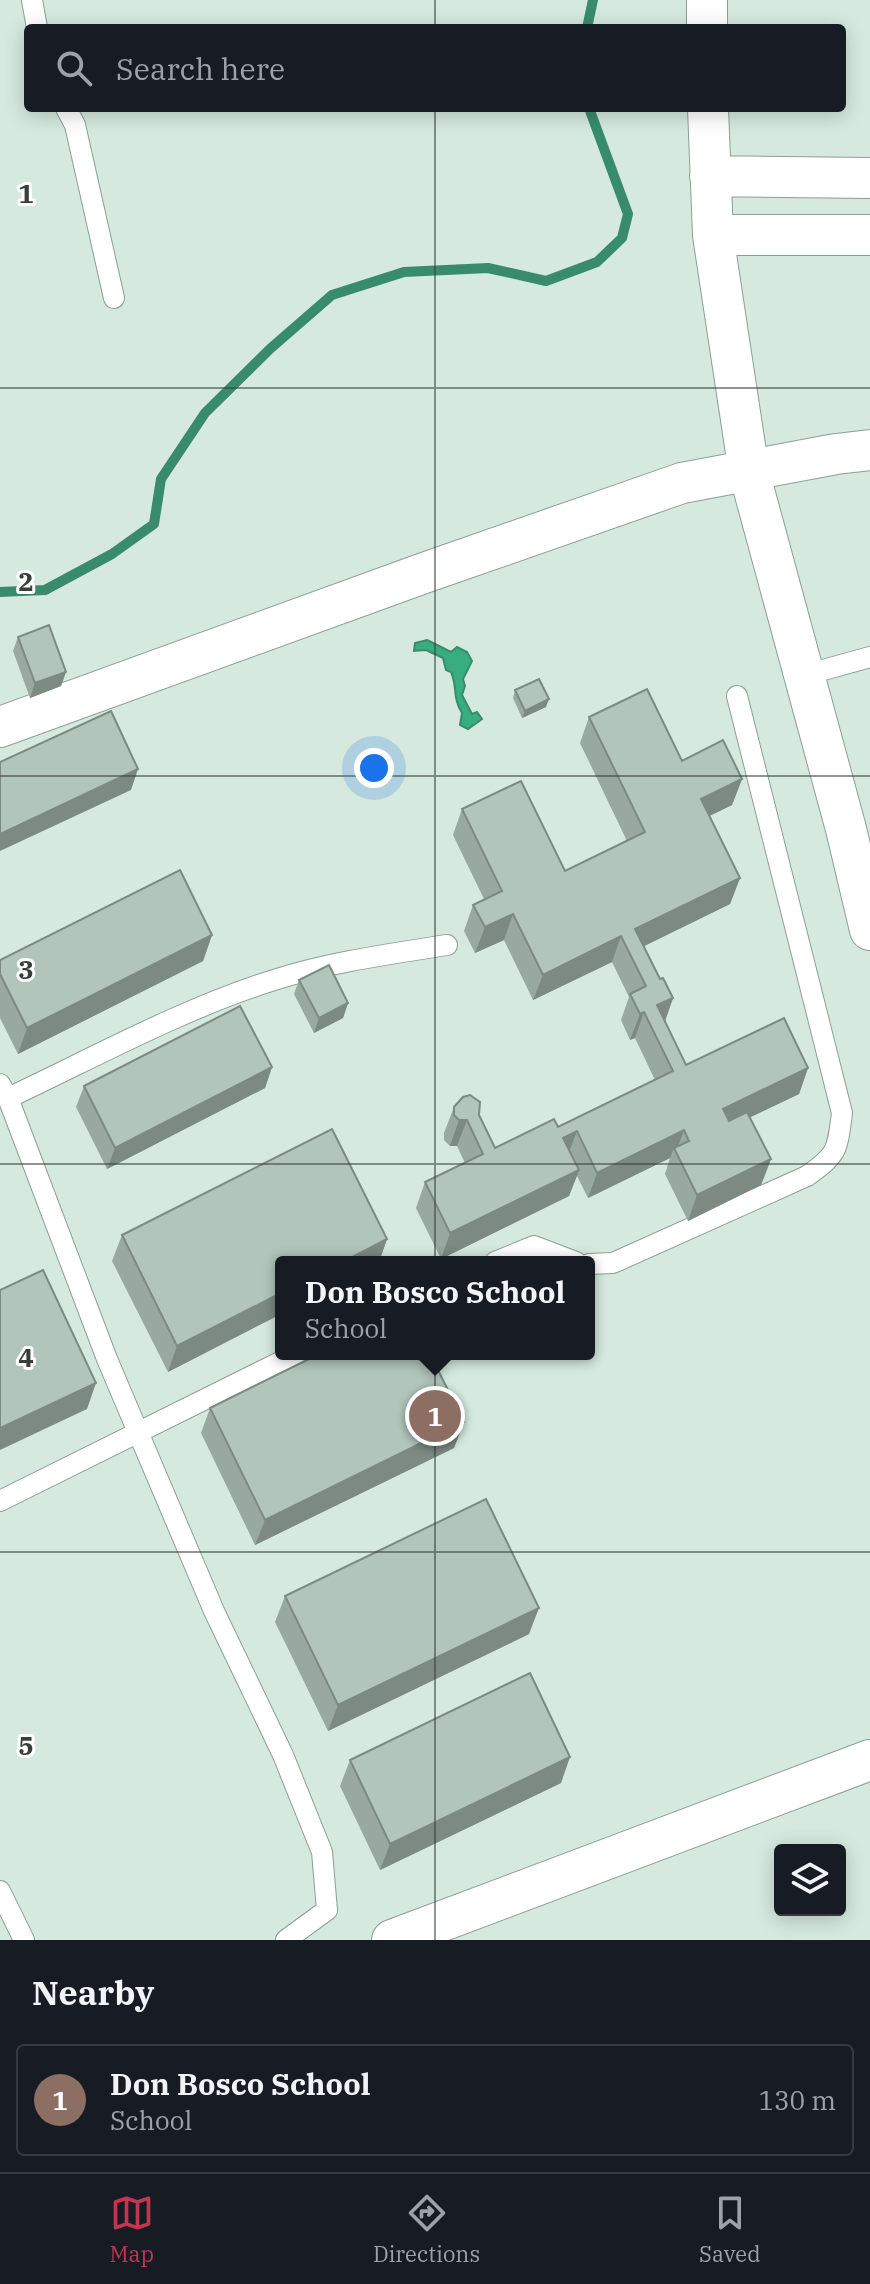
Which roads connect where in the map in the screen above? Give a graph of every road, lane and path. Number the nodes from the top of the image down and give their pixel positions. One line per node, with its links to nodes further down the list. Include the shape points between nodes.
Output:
1 (32, 0): 3 (lane)
2 (707, 0): 4 (street)
3 (36, 24)
4 (707, 24)
5 (68, 112): 11 (lane)
6 (708, 112): 7 (street)
7 (710, 176): 8 (street); 9 (street)
8 (870, 178)
9 (713, 235): 10 (street); 13 (street)
10 (870, 235)
11 (114, 298)
12 (870, 450): 13 (street)
13 (749, 472): 15 (street); 17 (street, via 667,488)
14 (870, 657): 15 (lane)
15 (805, 675): 18 (street)
16 (737, 696): 24 (lane, via 842,1113 839,1136 832,1158 807,1176 613,1263)
17 (0, 727)
18 (858, 828): 19 (street)
19 (870, 930)
20 (447, 945): 21 (lane, via 277,979)
21 (4, 1091): 26 (lane)
22 (510, 1256): 23 (lane, via 534,1246)
23 (560, 1256)
24 (595, 1264)
25 (284, 1360): 26 (lane)
26 (137, 1431): 27 (lane); 31 (lane, via 322,1852 327,1910)
27 (0, 1501)
28 (870, 1760): 32 (street)
29 (0, 1891): 30 (lane)
30 (24, 1940)
31 (286, 1940)
32 (392, 1940)

